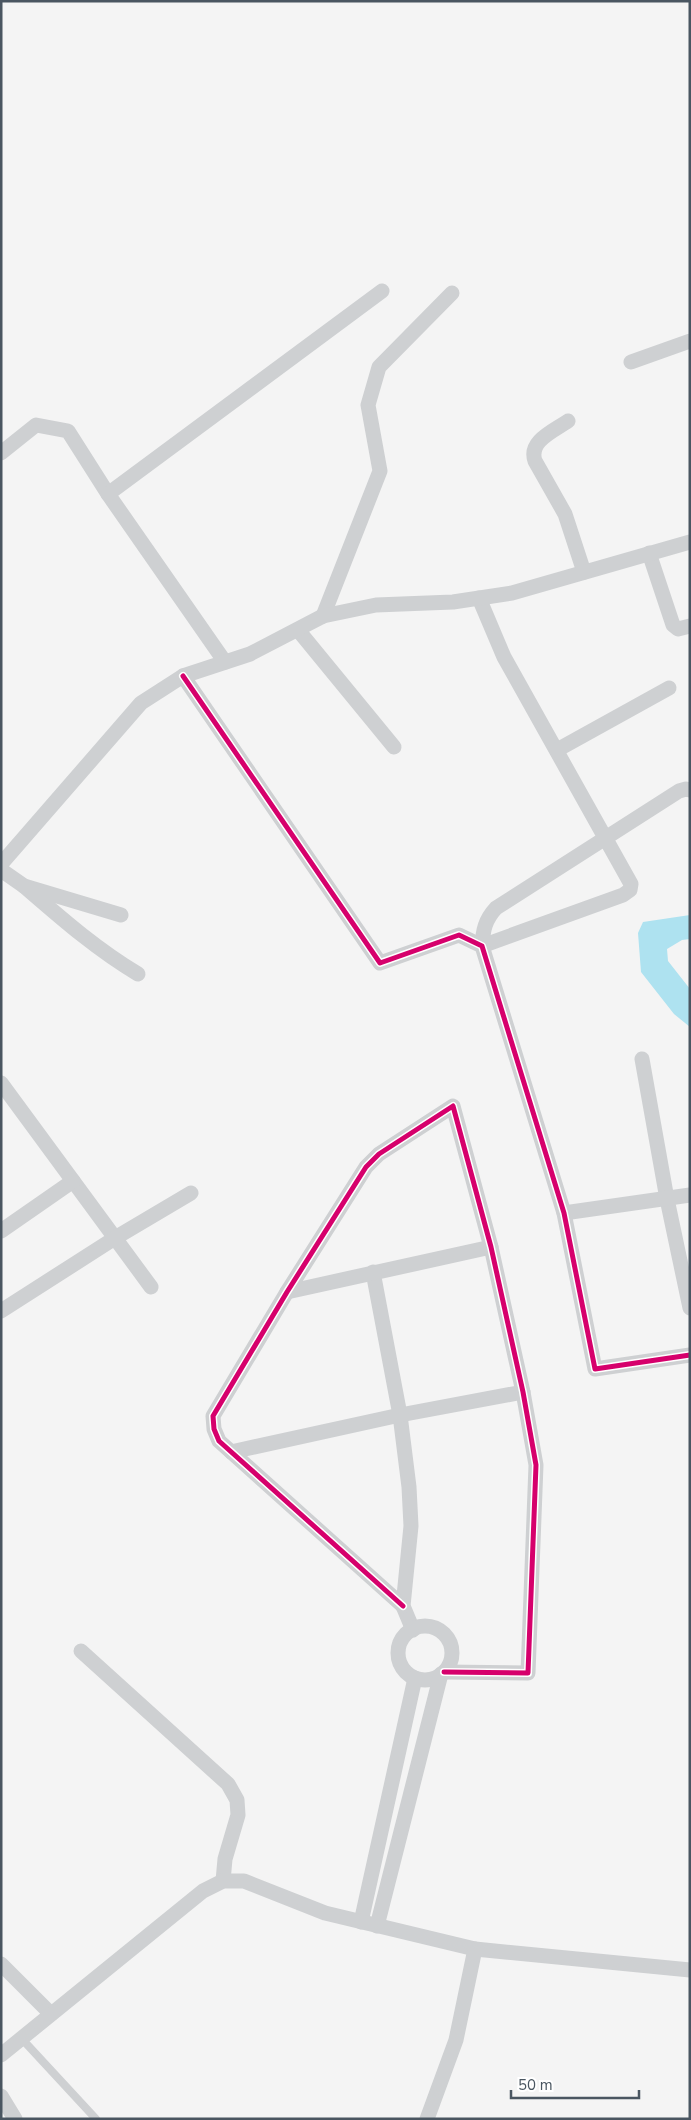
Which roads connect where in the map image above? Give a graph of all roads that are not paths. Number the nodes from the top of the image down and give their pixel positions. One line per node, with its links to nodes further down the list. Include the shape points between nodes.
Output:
1 (382, 290): 7 (street)
2 (452, 293): 12 (street, via 378,368 368,405 380,471)
3 (690, 341): 4 (street)
4 (631, 362)
5 (568, 421): 10 (street, via 538,442 534,457 565,514)
6 (1, 453): 7 (street, via 36,425 68,431)
7 (108, 494): 15 (street)
8 (690, 542): 9 (street)
9 (649, 553): 10 (street); 13 (street, via 674,624 678,629)
10 (584, 572): 11 (street, via 512,593)
11 (479, 598): 12 (street, via 376,606); 19 (street, via 504,657)
12 (323, 616): 14 (street)
13 (690, 626)
14 (298, 630): 15 (street, via 250,654); 18 (street)
15 (225, 662): 16 (street)
16 (183, 676): 22 (street, via 141,703); 26 (street, via 380,963 459,935)
17 (669, 688): 19 (street)
18 (394, 747)
19 (557, 750): 21 (street)
20 (690, 790): 21 (street, via 679,791)
21 (605, 836): 26 (street, via 496,908 487,918); 26 (street, via 631,884 627,893)
22 (1, 864)
23 (1, 870): 24 (street)
24 (24, 886): 25 (street); 27 (street, via 85,939)
25 (121, 915)
26 (482, 946): 34 (street)
27 (138, 974)
28 (642, 1058): 33 (street)
29 (1, 1083): 30 (street)
30 (73, 1181): 35 (street); 36 (street)
31 (191, 1193): 36 (street)
32 (690, 1195): 33 (street)
33 (667, 1198): 34 (street); 41 (street)
34 (564, 1213): 43 (street, via 595,1369)
35 (1, 1231)
36 (115, 1238): 39 (street); 42 (street)
37 (491, 1247): 38 (street); 40 (street, via 453,1106 379,1154 366,1167); 44 (street)
38 (373, 1272): 40 (street); 45 (street)
39 (151, 1287)
40 (287, 1292): 46 (street, via 213,1416 219,1441)
41 (690, 1308)
42 (1, 1311)
43 (690, 1355)
44 (523, 1392): 45 (street); 50 (street, via 536,1465 528,1673)
45 (400, 1415): 46 (street); 47 (street, via 411,1526)
46 (231, 1452): 47 (street)
47 (403, 1606): 48 (street)
48 (413, 1630): 50 (street, via 427,1626 443,1633 448,1640 451,1656); 51 (street, via 404,1636 398,1653 403,1670)
49 (81, 1651): 52 (street, via 228,1784 237,1800 238,1815 225,1859)
50 (442, 1673): 51 (street, via 428,1680); 54 (street)
51 (415, 1678): 53 (street)
52 (223, 1881): 53 (street, via 244,1881 324,1913); 58 (street, via 203,1891)
53 (360, 1922): 54 (street)
54 (377, 1926): 55 (street)
55 (476, 1949): 57 (street); 64 (street, via 456,2040)
56 (1, 1964): 58 (street)
57 (690, 1970)
58 (51, 2014): 59 (street)
59 (22, 2039): 60 (street); 63 (lane)
60 (1, 2055)
61 (1, 2096): 62 (street)
62 (16, 2119)
63 (96, 2119)
64 (427, 2119)

